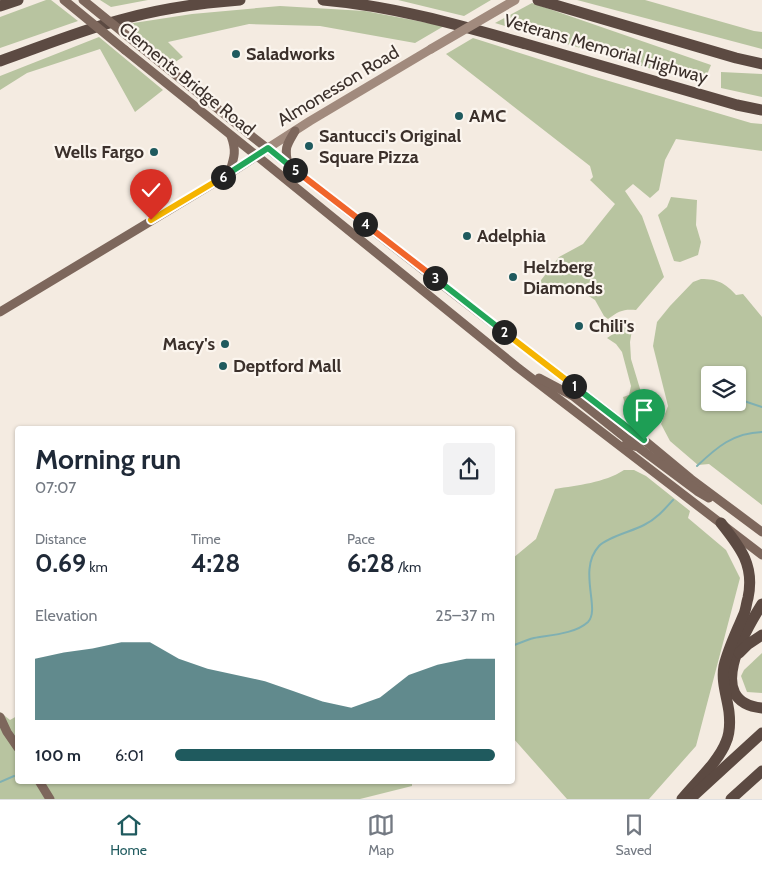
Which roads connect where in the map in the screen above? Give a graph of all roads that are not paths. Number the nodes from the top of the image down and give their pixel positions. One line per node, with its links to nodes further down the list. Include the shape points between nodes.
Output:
1 (18, 0): 8 (highway)
2 (64, 0): 13 (main road, Clements Bridge Road, bridge)
3 (83, 0): 14 (main road, Clements Bridge Road, bridge)
4 (240, 0): 9 (highway, via 174,8 120,20)
5 (323, 0): 11 (highway, Veterans Memorial Highway, via 421,16)
6 (515, 0): 12 (main road, Almonesson Road, bridge)
7 (538, 0): 10 (highway, Veterans Memorial Highway)
8 (0, 6)
9 (0, 62)
10 (762, 64)
11 (762, 110)
12 (295, 131): 14 (main road, Almonesson Road); 16 (main road, via 286,145)
13 (230, 134): 15 (main road, Clements Bridge Road); 17 (main road, via 235,155)
14 (268, 148): 15 (main road, Almonesson Road); 16 (main road, Clements Bridge Road)
15 (257, 156): 17 (main road, Almonesson Road); 19 (main road, Clements Bridge Road)
16 (288, 164): 20 (main road, Clements Bridge Road)
17 (229, 174): 18 (main road, Almonesson Road)
18 (0, 312)
19 (517, 367): 20 (main road, via 573,396 626,439); 21 (main road, Clements Bridge Road)
20 (644, 440): 22 (main road, Clements Bridge Road)
21 (621, 446): 22 (main road, via 638,447 697,492); 23 (main road, Clements Bridge Road)
22 (731, 509): 24 (main road, Clements Bridge Road)
23 (720, 523): 25 (main road, Clements Bridge Road); 36 (highway, via 739,545 747,562 750,589 723,672 729,719 726,742)
24 (762, 532)
25 (762, 554)
26 (762, 604): 28 (highway)
27 (762, 635): 28 (highway)
28 (736, 656): 29 (highway, via 731,678 734,691 740,701)
29 (762, 708)
30 (0, 717): 32 (main road)
31 (762, 733): 37 (highway)
32 (15, 744)
33 (762, 771): 38 (highway)
34 (41, 784): 35 (main road)
35 (50, 799)
36 (682, 799)
37 (690, 799)
38 (731, 799)

